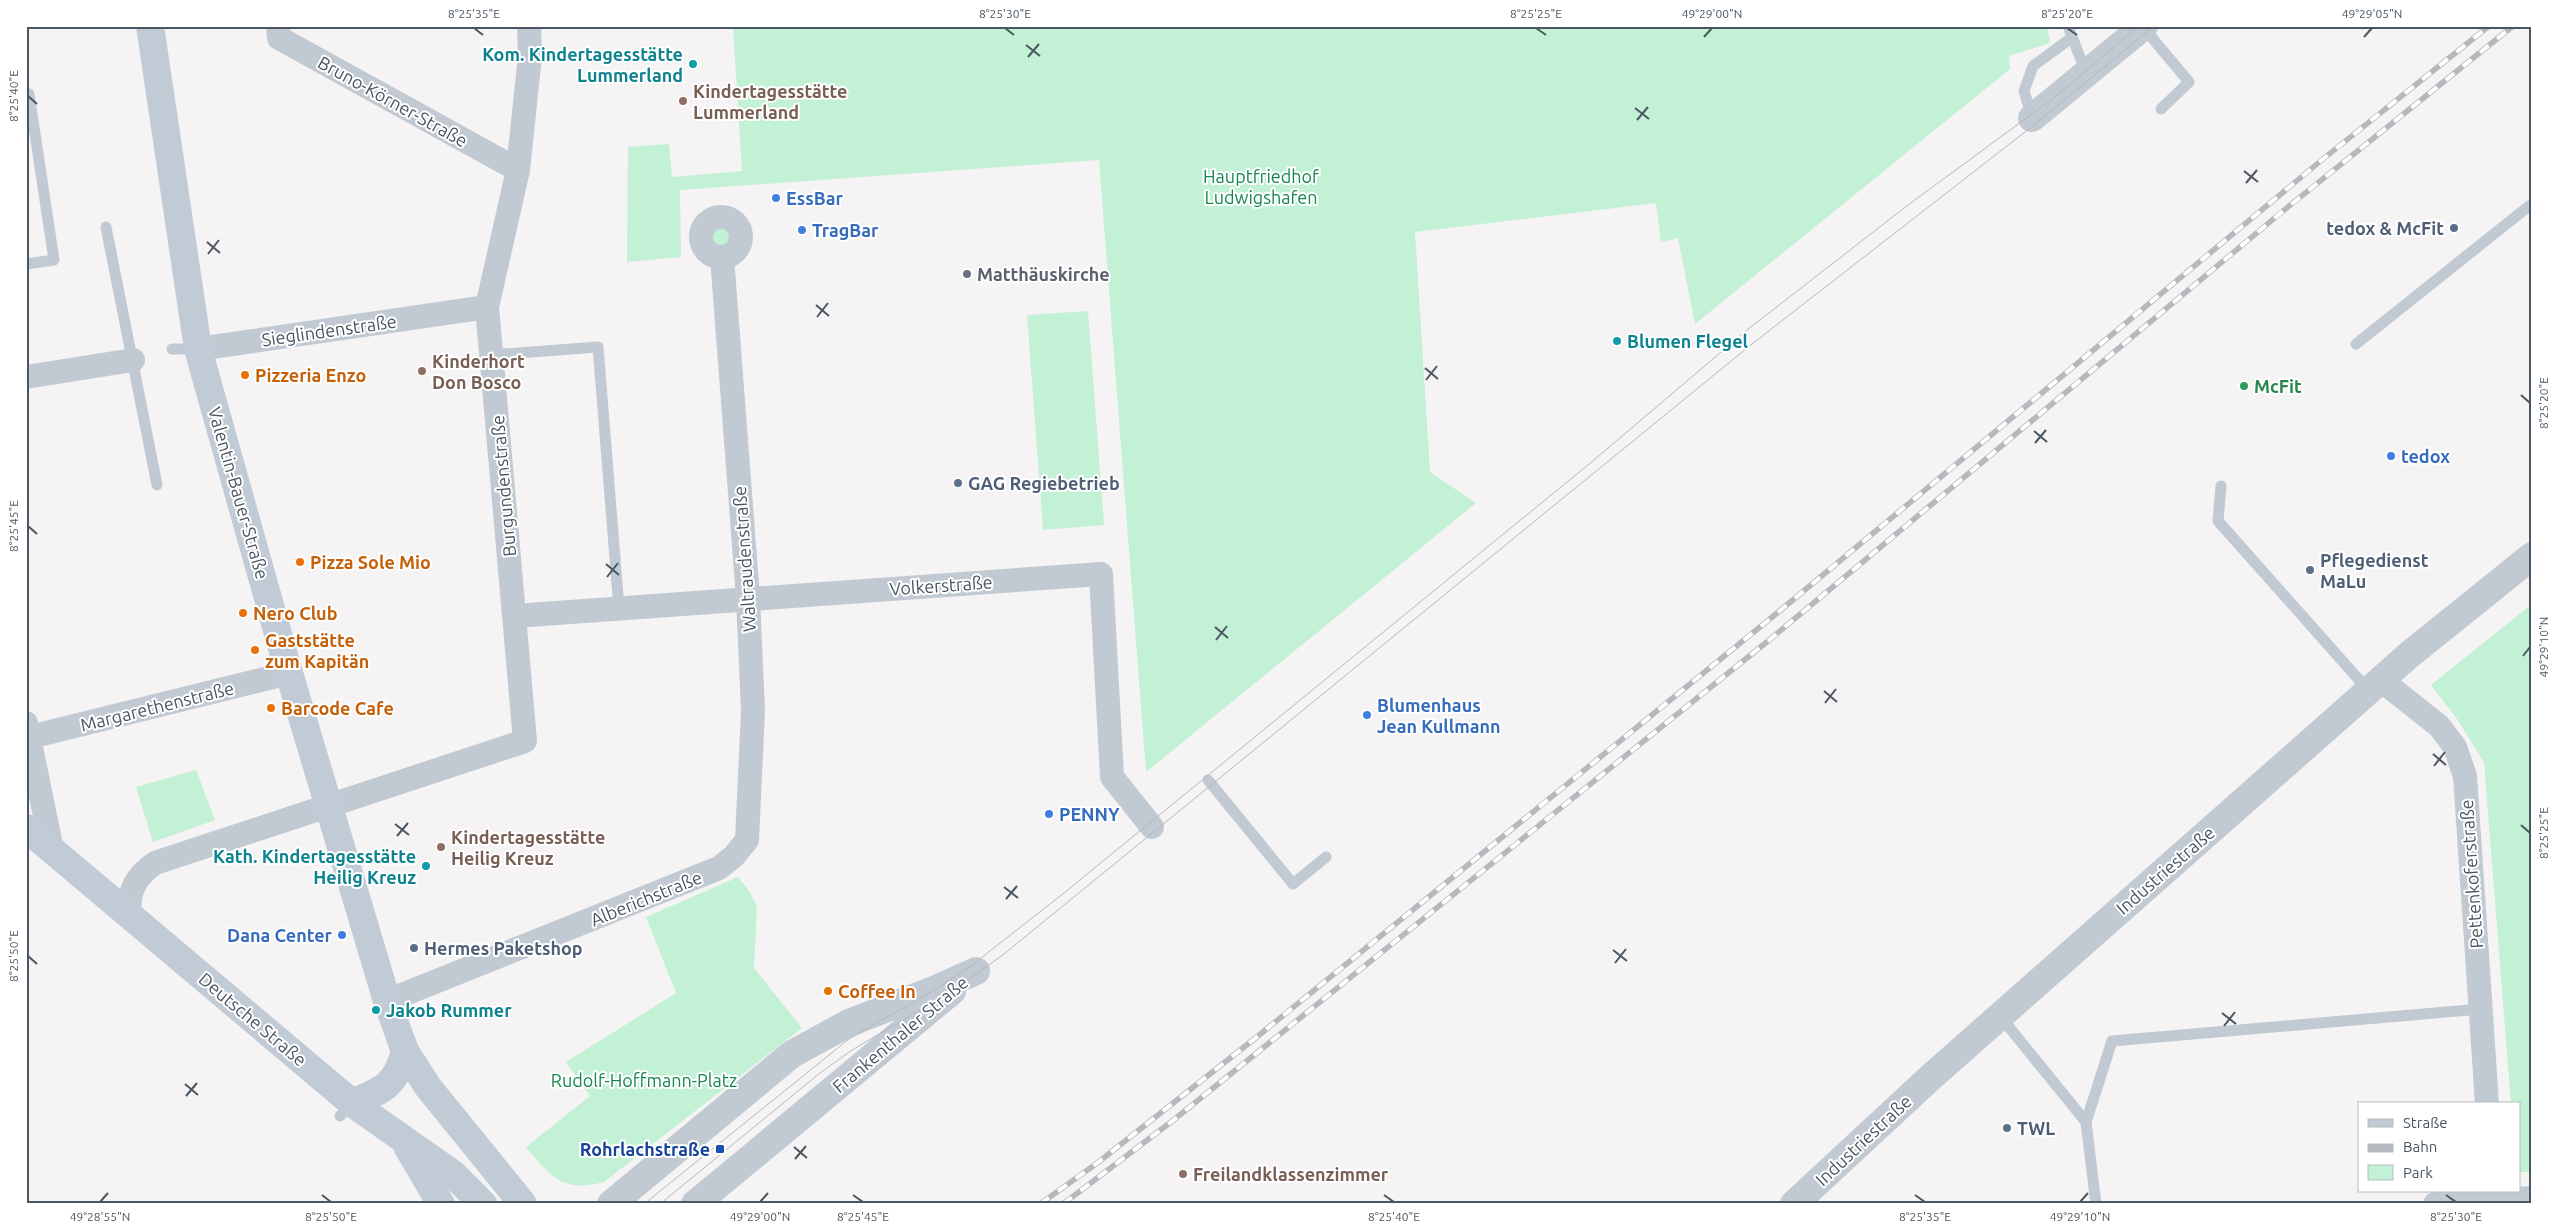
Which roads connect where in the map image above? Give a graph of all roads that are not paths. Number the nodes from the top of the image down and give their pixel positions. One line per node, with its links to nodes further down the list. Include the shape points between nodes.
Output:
1 (150, 26): 18 (main road, Valentin-Bauer-Straße)
2 (278, 26): 10 (street, Bruno-Körner-Straße, via 279,38)
3 (529, 26): 10 (street, Burgundenstraße, via 530,56)
4 (2144, 27): 6 (street); 8 (lane, via 2189,82)
5 (2069, 32): 6 (lane); 9 (lane, via 2034,66 2024,91)
6 (2090, 72): 9 (street)
7 (29, 94): 14 (lane, via 54,260)
8 (2161, 109)
9 (2032, 118)
10 (518, 170): 15 (street, Burgundenstraße)
11 (2532, 209): 16 (lane, via 2529,206)
12 (106, 227): 20 (lane)
13 (722, 257): 25 (street, Waltraudenstraße)
14 (26, 264)
15 (487, 307): 18 (street, Sieglindenstraße); 19 (street, Burgundenstraße)
16 (2356, 344)
17 (172, 349): 18 (lane, Sieglindenstraße)
18 (198, 349): 28 (main road, Valentin-Bauer-Straße)
19 (492, 355): 26 (lane, via 598,347); 27 (street, Burgundenstraße)
20 (137, 358): 21 (street); 22 (lane)
21 (26, 377)
22 (157, 485)
23 (2221, 486): 29 (lane, via 2218,521)
24 (2532, 556): 29 (street, Industriestraße)
25 (748, 598): 26 (street, Volkerstraße); 33 (street, Volkerstraße, via 1101,574 1112,777); 36 (street, Waltraudenstraße, via 753,711 747,840)
26 (619, 608): 27 (street, Volkerstraße)
27 (515, 616): 32 (street, Burgundenstraße, via 525,741)
28 (289, 673): 30 (street, Margarethenstraße); 32 (main road, Valentin-Bauer-Straße)
29 (2375, 686): 40 (street, Pettenkoferstraße, via 2439,726 2455,747 2464,776); 41 (street, Industriestraße)
30 (27, 733): 35 (street)
31 (1208, 780): 37 (lane, via 1293,884)
32 (328, 807): 38 (street, via 155,863 132,884); 39 (main road, Valentin-Bauer-Straße)
33 (1152, 827)
34 (26, 828): 35 (main road, Deutsche Straße)
35 (52, 850): 38 (main road, Deutsche Straße)
36 (734, 856): 39 (street, Alberichstraße, via 719,868)
37 (1326, 857)
38 (129, 914): 44 (main road, Deutsche Straße)
39 (387, 1001): 42 (main road, Valentin-Bauer-Straße)
40 (2481, 1010): 43 (street, Pettenkoferstraße); 45 (lane, via 2112,1041)
41 (2000, 1016): 45 (lane); 49 (street, Industriestraße)
42 (405, 1051): 44 (main road, via 399,1072 391,1082); 52 (main road, Valentin-Bauer-Straße, via 428,1088)
43 (2488, 1102)
44 (346, 1110): 46 (main road, Deutsche Straße)
45 (2086, 1122): 55 (lane)
46 (402, 1138): 50 (main road); 51 (main road, Deutsche Straße, via 453,1174)
47 (2494, 1198): 48 (street); 56 (street)
48 (2532, 1198)
49 (1806, 1200)
50 (441, 1204)
51 (483, 1204)
52 (523, 1204)
53 (611, 1204): 54 (street, Frankenthaler Straße, via 792,1054 849,1023 976,971)
54 (695, 1204)
55 (2096, 1204)
56 (2435, 1204)

